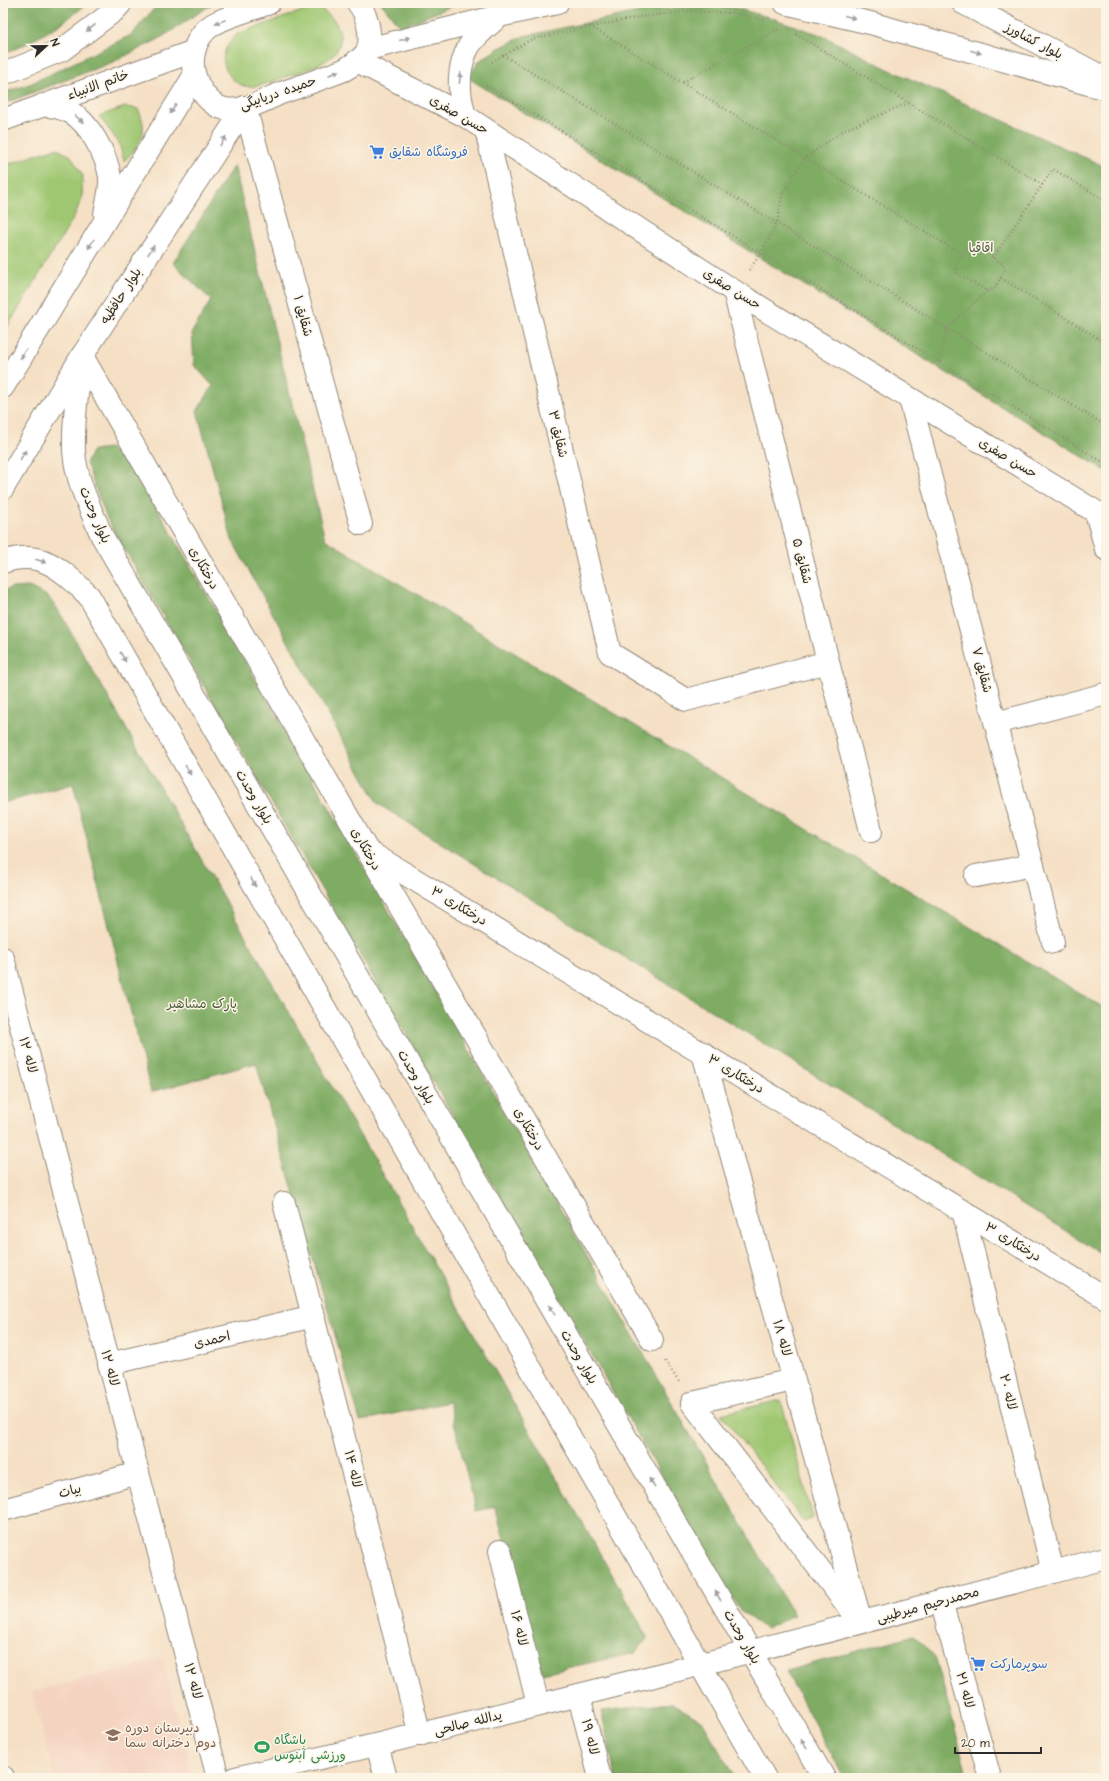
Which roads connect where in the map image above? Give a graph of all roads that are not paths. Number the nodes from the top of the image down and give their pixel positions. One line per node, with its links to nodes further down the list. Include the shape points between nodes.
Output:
1 (121, 3): 10 (street, one-way to 10, via 62,50)
2 (269, 3): 8 (street, حمیده دریابیگی, one-way to 8, via 213,24 200,37)
3 (358, 3): 9 (street, via 368,28)
4 (557, 3): 7 (street, حمیده دریابیگی)
5 (785, 3): 13 (street, one-way to 13, via 870,22)
6 (963, 3): 12 (street, بلوار کشاورز)
7 (499, 16): 9 (street, حمیده دریابیگی, one-way to 7); 16 (street, one-way to 7, via 459,89 464,57 477,36)
8 (194, 51): 11 (street, حمیده دریابیگی); 14 (street, خاتم الانبیاء)
9 (362, 55): 15 (street, حمیده دریابیگی, one-way to 9, via 344,70); 16 (street, حسن صفری)
10 (3, 74)
11 (194, 76): 15 (street, حمیده دریابیگی, via 202,93 213,104 226,109); 19 (street, one-way to 19)
12 (1106, 79)
13 (1106, 89)
14 (43, 104): 17 (street, خاتم الانبیاء); 19 (street, one-way to 19, via 71,113 81,121 103,153 110,177)
15 (245, 107): 21 (street, بلوار حافظیه, one-way to 15); 26 (street, شقایق ۱)
16 (465, 116): 18 (street, حسن صفری)
17 (3, 120)
18 (486, 130): 20 (street, حسن صفری); 29 (street, شقایق ۳, via 610,653 686,700)
19 (104, 221): 22 (street, one-way to 22)
20 (734, 291): 23 (street, حسن صفری); 29 (street, شقایق ۵)
21 (82, 356): 24 (street, بلوار حافظیه, one-way to 21); 33 (street, درختکاری); 53 (street, بلوار وحدت, one-way to 21, via 102,536 86,499 74,452)
22 (3, 387)
23 (910, 399): 25 (street, حسن صفری); 31 (street, شقایق ۷)
24 (3, 488)
25 (1101, 515): 27 (street)
26 (361, 524)
27 (1106, 549)
28 (3, 562): 54 (street, one-way to 54, via 26,557 53,565 89,596)
29 (828, 662): 32 (street, شقایق ۵)
30 (1106, 694): 31 (street)
31 (996, 723): 34 (street, شقایق ۷)
32 (871, 831)
33 (367, 850): 38 (street, درختکاری ۳); 43 (street, درختکاری)
34 (1033, 865): 35 (street); 36 (street, شقایق ۷)
35 (976, 876)
36 (1053, 942)
37 (3, 958): 44 (street, لاله ۱۲)
38 (703, 1053): 40 (street, درختکاری ۳); 45 (street, لاله ۱۸)
39 (284, 1203): 42 (street, لاله ۱۴)
40 (963, 1211): 41 (street, درختکاری ۳); 50 (street, لاله ۲۰)
41 (1106, 1298)
42 (314, 1316): 44 (street, احمدی); 57 (street, لاله ۱۴)
43 (652, 1340)
44 (109, 1364): 46 (street, لاله ۱۲)
45 (793, 1380): 52 (street, لاله ۱۸); 52 (street, via 692,1403)
46 (138, 1473): 47 (street, بیات); 59 (street, لاله ۱۲)
47 (3, 1510)
48 (500, 1551): 56 (street, لاله ۱۶)
49 (1106, 1558): 50 (street, محمدرحیم میرطیبی)
50 (1053, 1572): 51 (street, محمدرحیم میرطیبی)
51 (941, 1601): 52 (street, محمدرحیم میرطیبی); 65 (street, لاله ۲۱)
52 (861, 1622): 53 (street, محمدرحیم میرطیبی)
53 (750, 1651): 54 (street, محمدرحیم میرطیبی); 64 (street, بلوار وحدت, one-way to 53)
54 (700, 1664): 55 (street, یدالله صالحی); 63 (street)
55 (579, 1696): 56 (street, یدالله صالحی); 62 (street, لاله ۱۹)
56 (538, 1705): 57 (street, یدالله صالحی)
57 (420, 1735): 58 (street, یدالله صالحی)
58 (377, 1745): 60 (street, یدالله صالحی); 61 (street)
59 (218, 1778)
60 (234, 1778)
61 (386, 1778)
62 (600, 1778)
63 (765, 1778)
64 (824, 1778)
65 (990, 1778)

